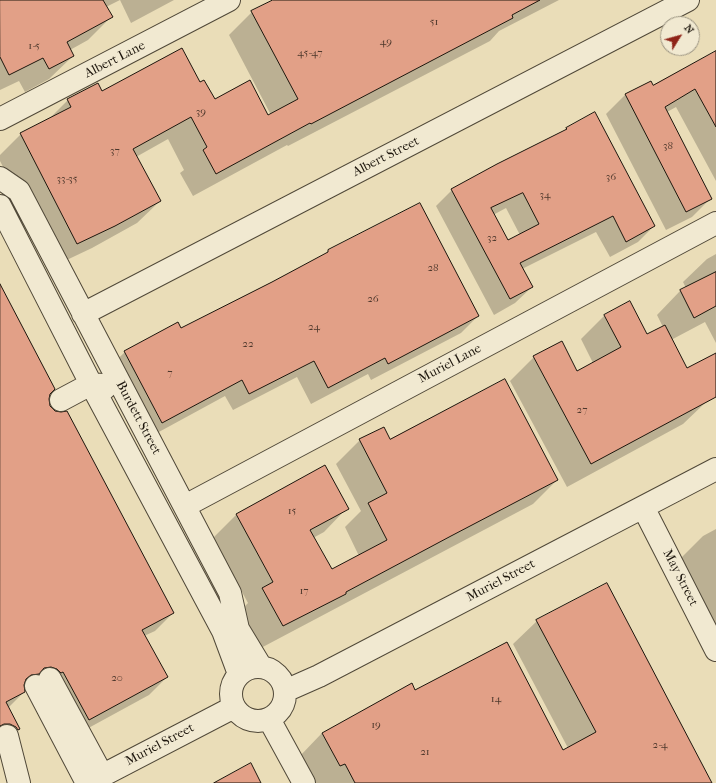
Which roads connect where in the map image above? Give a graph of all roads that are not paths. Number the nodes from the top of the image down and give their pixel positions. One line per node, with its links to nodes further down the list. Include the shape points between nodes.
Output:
1 (229, 0): 3 (street, Albert Lane)
2 (688, 0): 7 (street, Albert Street)
3 (0, 119)
4 (0, 178): 7 (street, Burdett Street, via 19,191)
5 (0, 206): 8 (street, Burdett Street)
6 (716, 223): 12 (street, Muriel Lane)
7 (83, 314): 10 (street, Burdett Street)
8 (91, 384): 9 (street); 10 (street, via 102,385 118,400 135,434); 16 (street, Burdett Street, via 222,631)
9 (61, 400)
10 (160, 459): 12 (street, Burdett Street)
11 (716, 469): 13 (street, Muriel Street)
12 (184, 506): 15 (street, Burdett Street, via 230,593 238,629)
13 (643, 506): 14 (street, May Street); 18 (street, Muriel Street, via 319,676)
14 (716, 650)
15 (261, 667): 16 (street, via 252,667); 18 (street, via 270,669 277,675)
16 (239, 674): 19 (street, via 231,691)
17 (43, 682): 22 (street)
18 (285, 691): 20 (street, via 281,708)
19 (234, 707): 20 (street, via 249,719); 22 (street, Muriel Street)
20 (269, 719): 24 (street)
21 (7, 736): 23 (street)
22 (92, 780)
23 (19, 783)
24 (304, 783)

